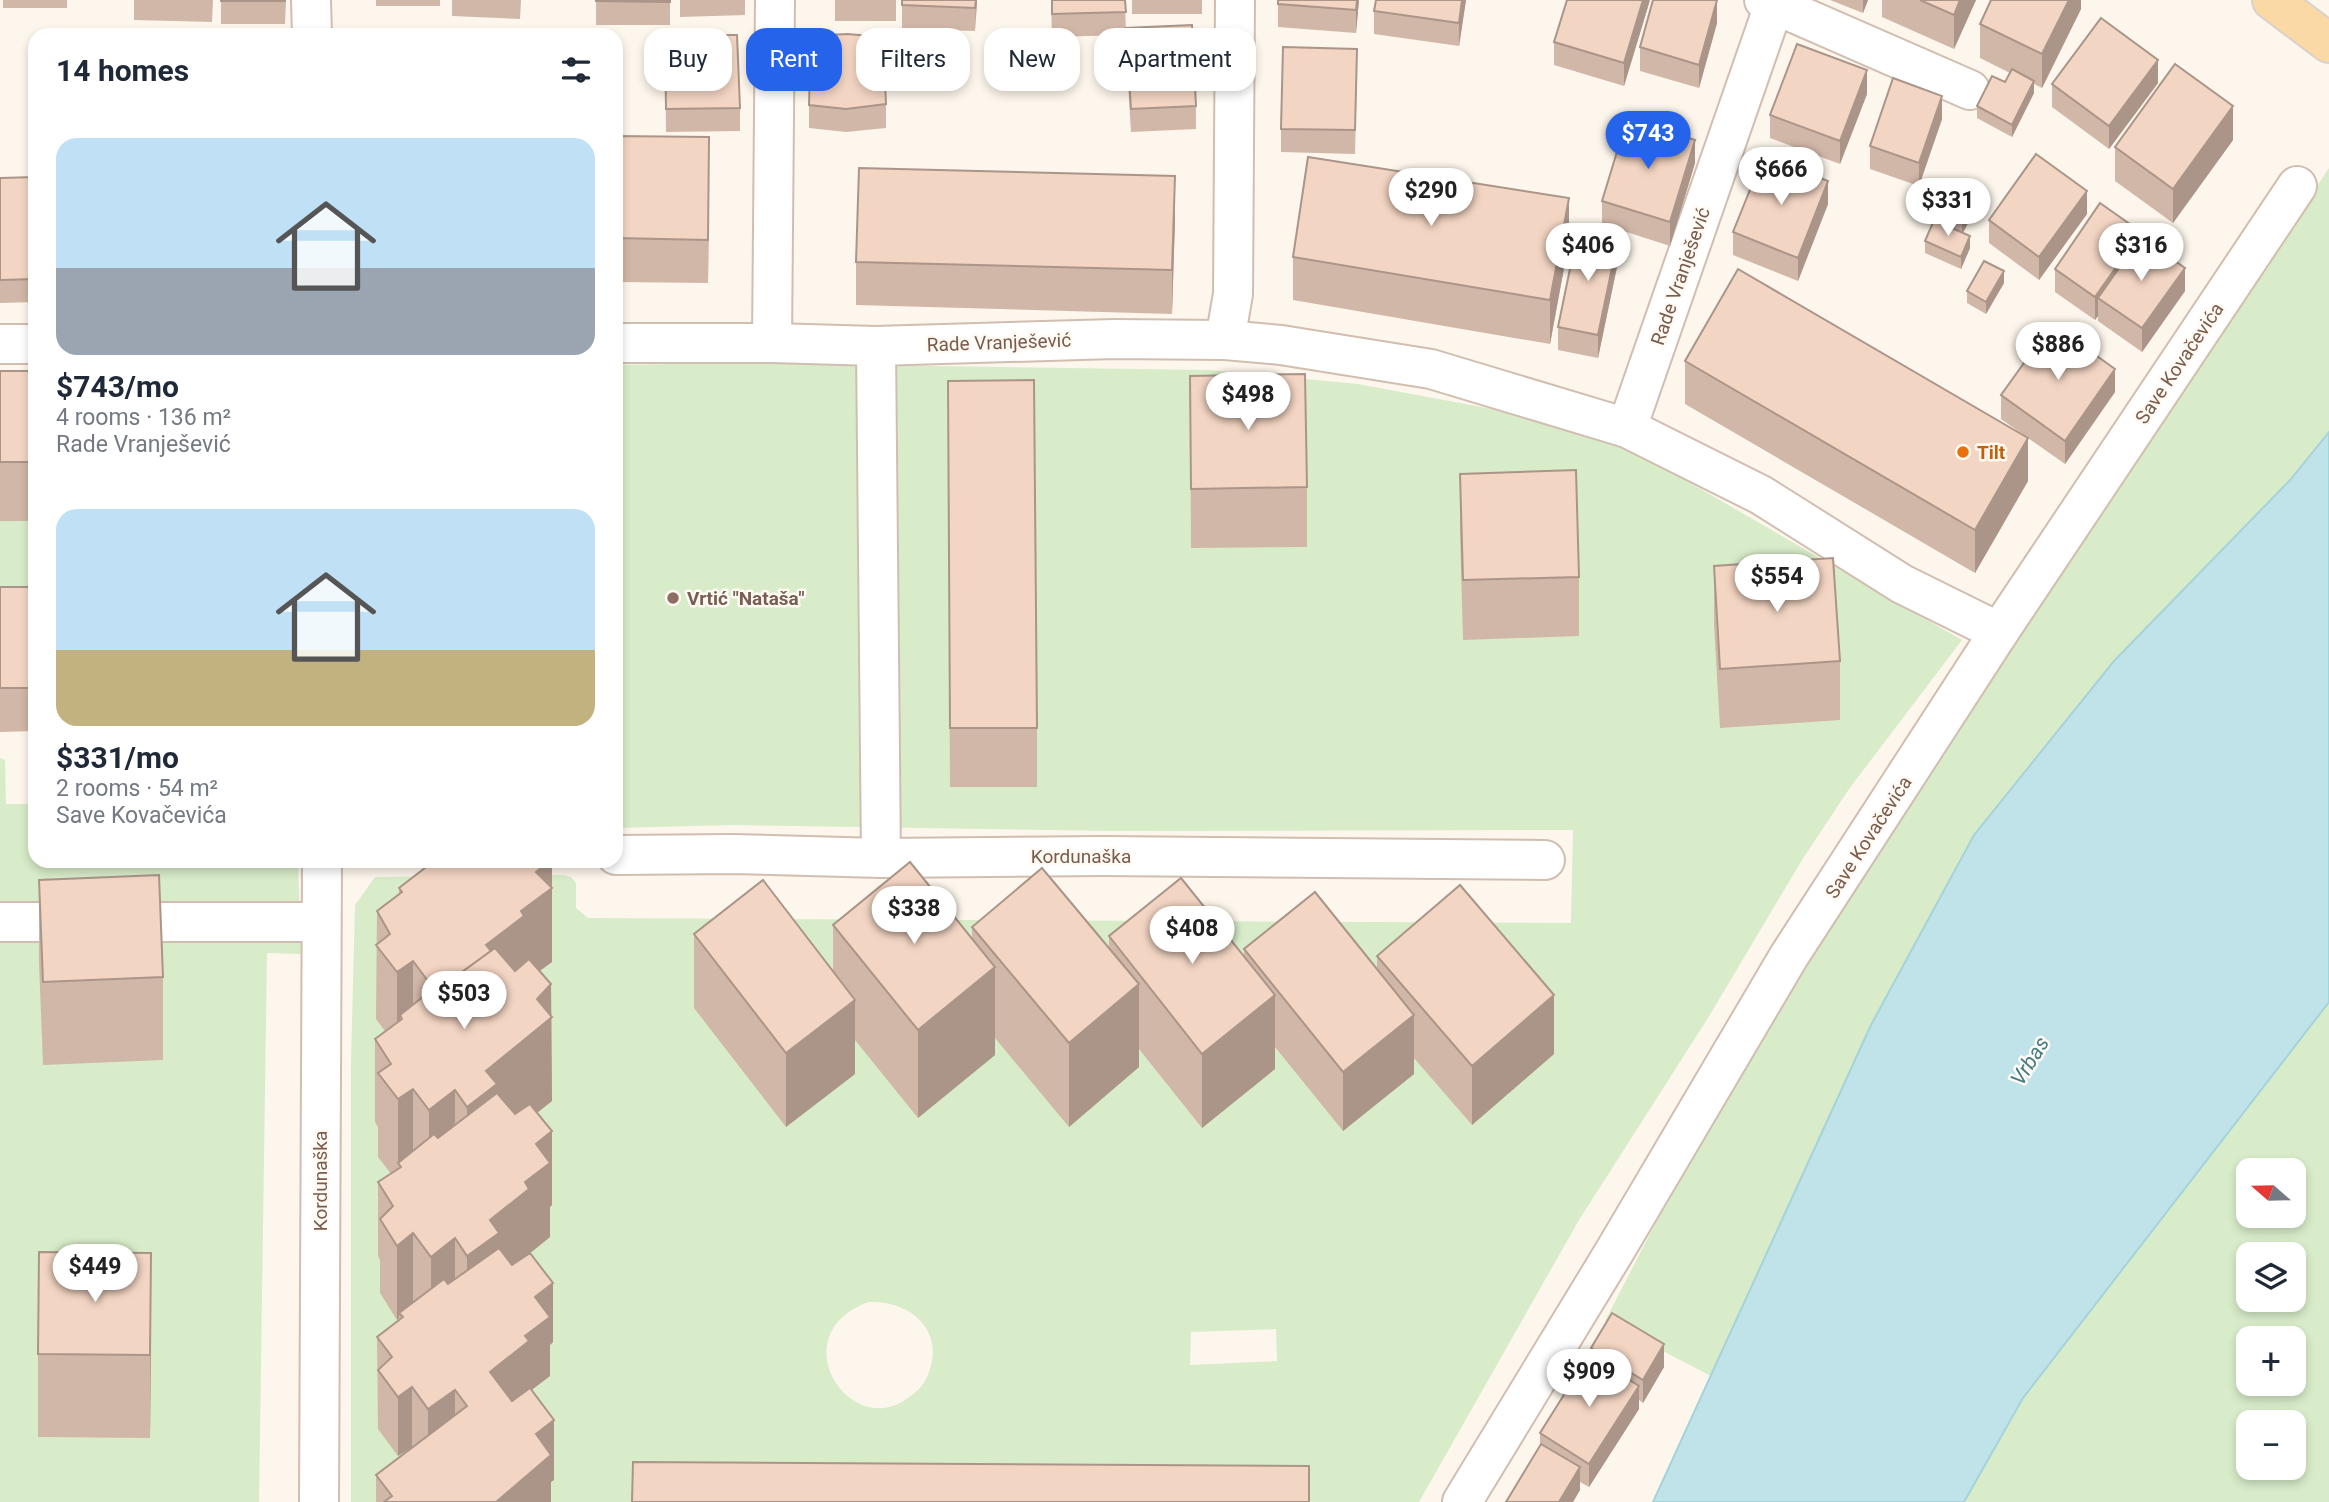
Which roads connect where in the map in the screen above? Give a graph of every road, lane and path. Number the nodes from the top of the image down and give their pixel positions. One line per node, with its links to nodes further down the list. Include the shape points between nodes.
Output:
1 (312, 0): 6 (street)
2 (775, 0): 12 (street)
3 (1235, 0): 10 (street, via 1233,294)
4 (2272, 0): 7 (main road)
5 (1769, 2): 8 (street, Rade Vranješević); 16 (street, Rade Vranješević)
6 (312, 28)
7 (2329, 43)
8 (1970, 90)
9 (2297, 186): 17 (street, Save Kovačevića)
10 (1225, 340): 15 (street, Rade Vranješević); 16 (street, Rade Vranješević, via 1294,346 1431,369)
11 (623, 343): 12 (street, Rade Vranješević)
12 (772, 343): 15 (street, Rade Vranješević)
13 (0, 344): 14 (street)
14 (28, 344)
15 (876, 346): 19 (street)
16 (1627, 428): 17 (street, Rade Vranješević, via 1761,495 1902,584)
17 (1999, 632): 25 (street, Save Kovačevića, via 1790,956)
18 (623, 855): 19 (street, Kordunaška)
19 (881, 858): 20 (street, Kordunaška)
20 (1545, 860)
21 (322, 868): 23 (street, Kordunaška)
22 (0, 922): 23 (street)
23 (321, 922): 24 (street, Kordunaška)
24 (319, 1502)
25 (1462, 1502)

